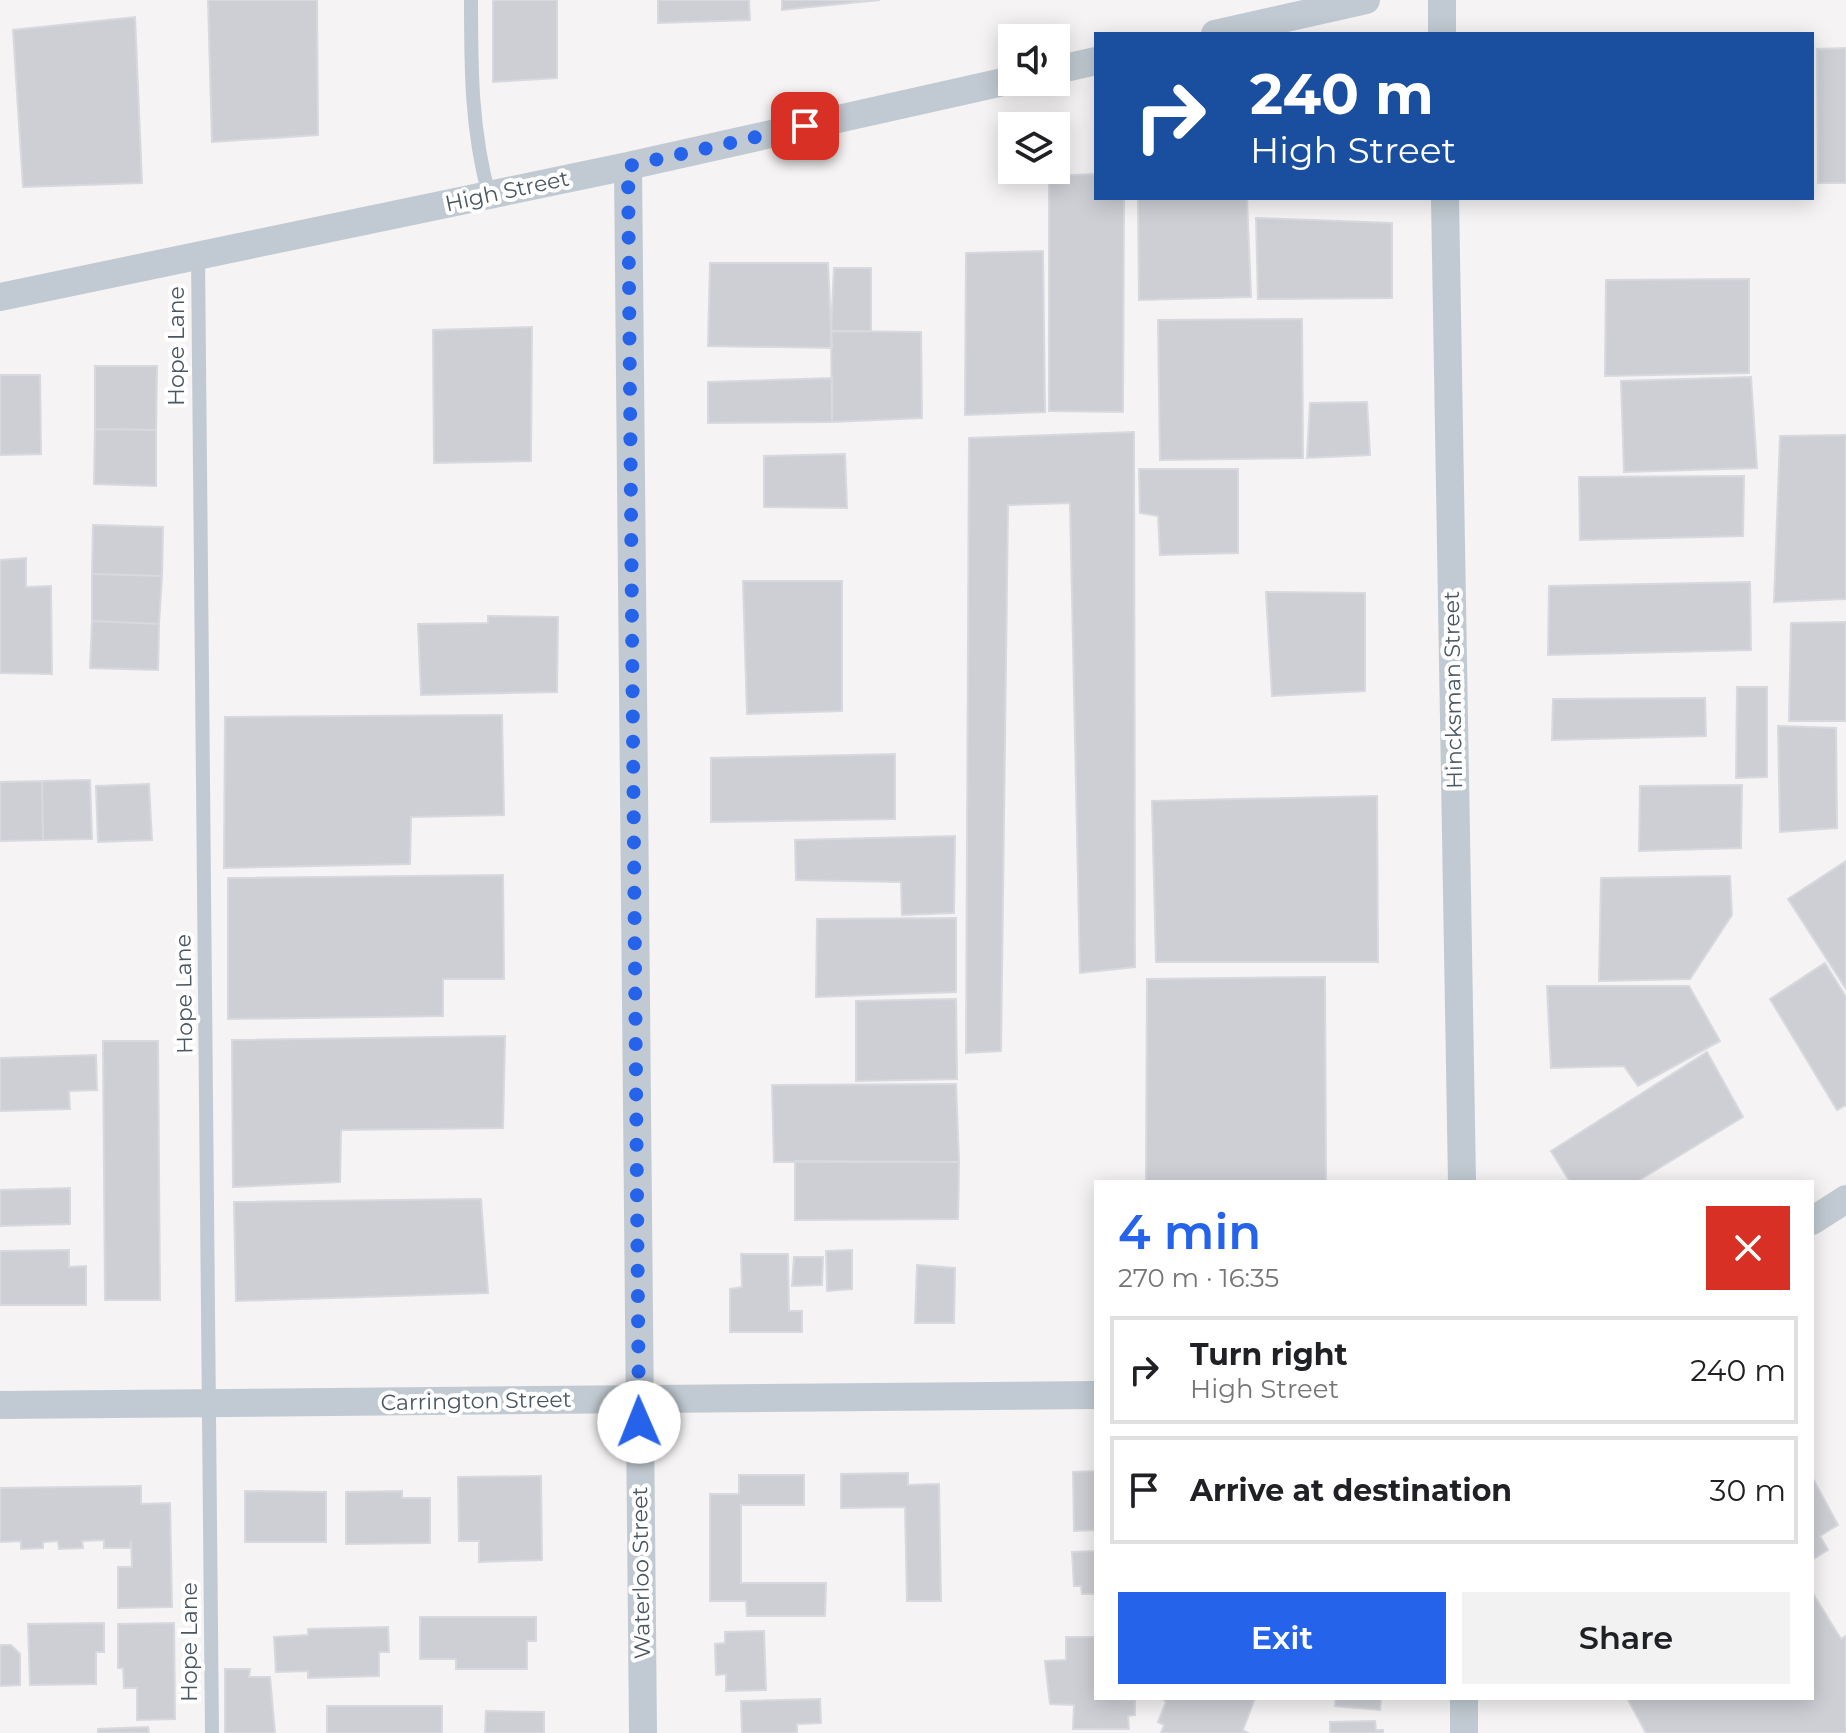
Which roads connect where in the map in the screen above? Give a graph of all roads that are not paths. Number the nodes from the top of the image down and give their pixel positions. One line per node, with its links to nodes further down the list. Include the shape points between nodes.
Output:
1 (471, 0): 10 (lane, via 472,107)
2 (1366, 0): 4 (street)
3 (1442, 0): 5 (street)
4 (1224, 32)
5 (1442, 32)
6 (1094, 61): 7 (street)
7 (1070, 67)
8 (998, 83): 9 (street, High Street)
9 (628, 166): 10 (street, High Street); 18 (street, Waterloo Street)
10 (489, 195): 12 (street, High Street)
11 (1445, 200): 14 (street, Hincksman Street)
12 (198, 255): 13 (street, High Street); 19 (lane, Hope Lane)
13 (0, 297)
14 (1462, 1180)
15 (1846, 1199): 16 (street)
16 (1814, 1220)
17 (1094, 1395): 18 (street, Carrington Street)
18 (639, 1399): 19 (street, Carrington Street); 23 (street, Waterloo Street)
19 (210, 1403): 20 (street, Carrington Street); 22 (lane, Hope Lane)
20 (0, 1405)
21 (1464, 1700): 24 (street)
22 (212, 1733)
23 (643, 1733)
24 (1464, 1733)

